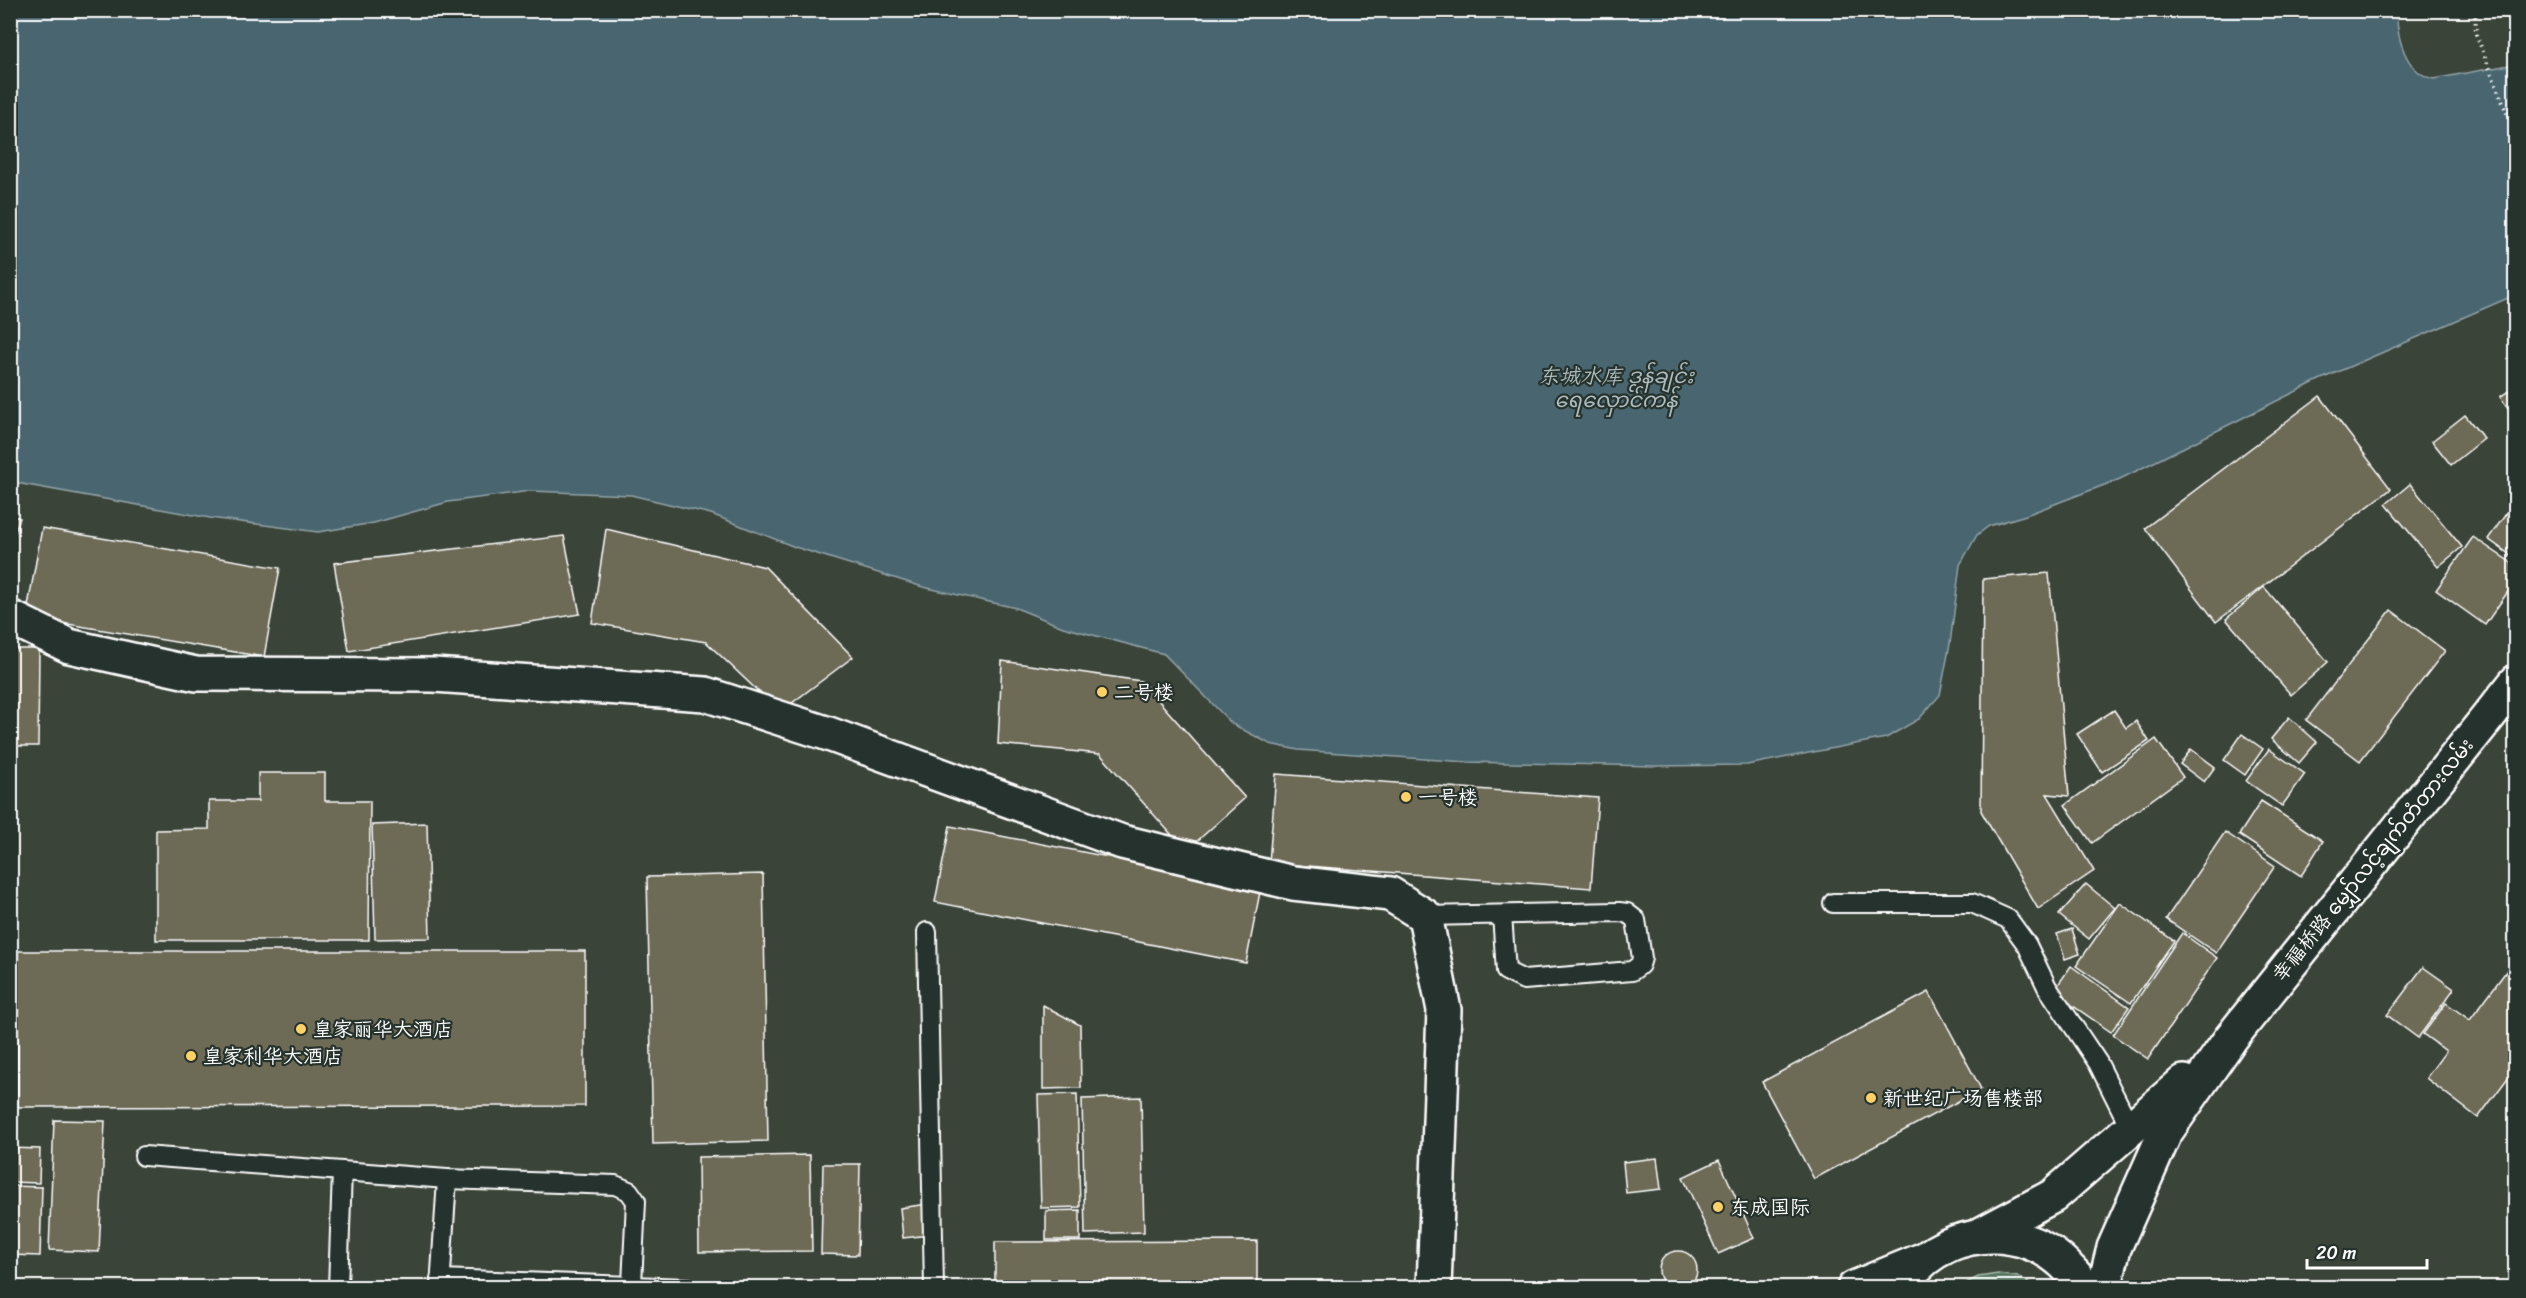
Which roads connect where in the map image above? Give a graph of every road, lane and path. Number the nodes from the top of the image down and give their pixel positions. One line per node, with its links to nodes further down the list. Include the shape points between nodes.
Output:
1 (2475, 10): 2 (path, via 2476,34)
2 (2516, 136)
3 (10, 617): 7 (street, via 69,646 196,674 434,675 705,694 826,733 1122,842 1293,883 1390,894)
4 (2516, 682): 9 (street, 幸福桥路 မျှော်လင့်ချက်တံတားလမ်း)
5 (1833, 903): 10 (lane, via 1972,903 2008,919 2098,1064)
6 (1502, 915): 6 (lane, via 1506,971 1524,980 1632,971 1640,965 1636,920 1627,913); 7 (lane)
7 (1425, 916): 21 (street, via 1444,1010)
8 (927, 932): 20 (lane)
9 (2231, 1038): 10 (street); 25 (street, via 2165,1133 2114,1248)
10 (2131, 1129): 14 (street, via 2053,1196)
11 (144, 1156): 12 (lane)
12 (342, 1171): 13 (lane); 18 (lane)
13 (447, 1179): 16 (lane); 17 (lane, via 615,1185 629,1191 636,1201)
14 (1976, 1237): 15 (street, via 1958,1240); 24 (street, via 1992,1234 2027,1240 2059,1257)
15 (1926, 1258): 22 (street); 23 (street)
16 (440, 1283): 17 (lane)
17 (632, 1284): 19 (lane)
18 (338, 1287)
19 (687, 1287)
20 (934, 1287)
21 (1434, 1287)
22 (1854, 1287)
23 (1901, 1287)
24 (2084, 1287)
25 (2104, 1287)

